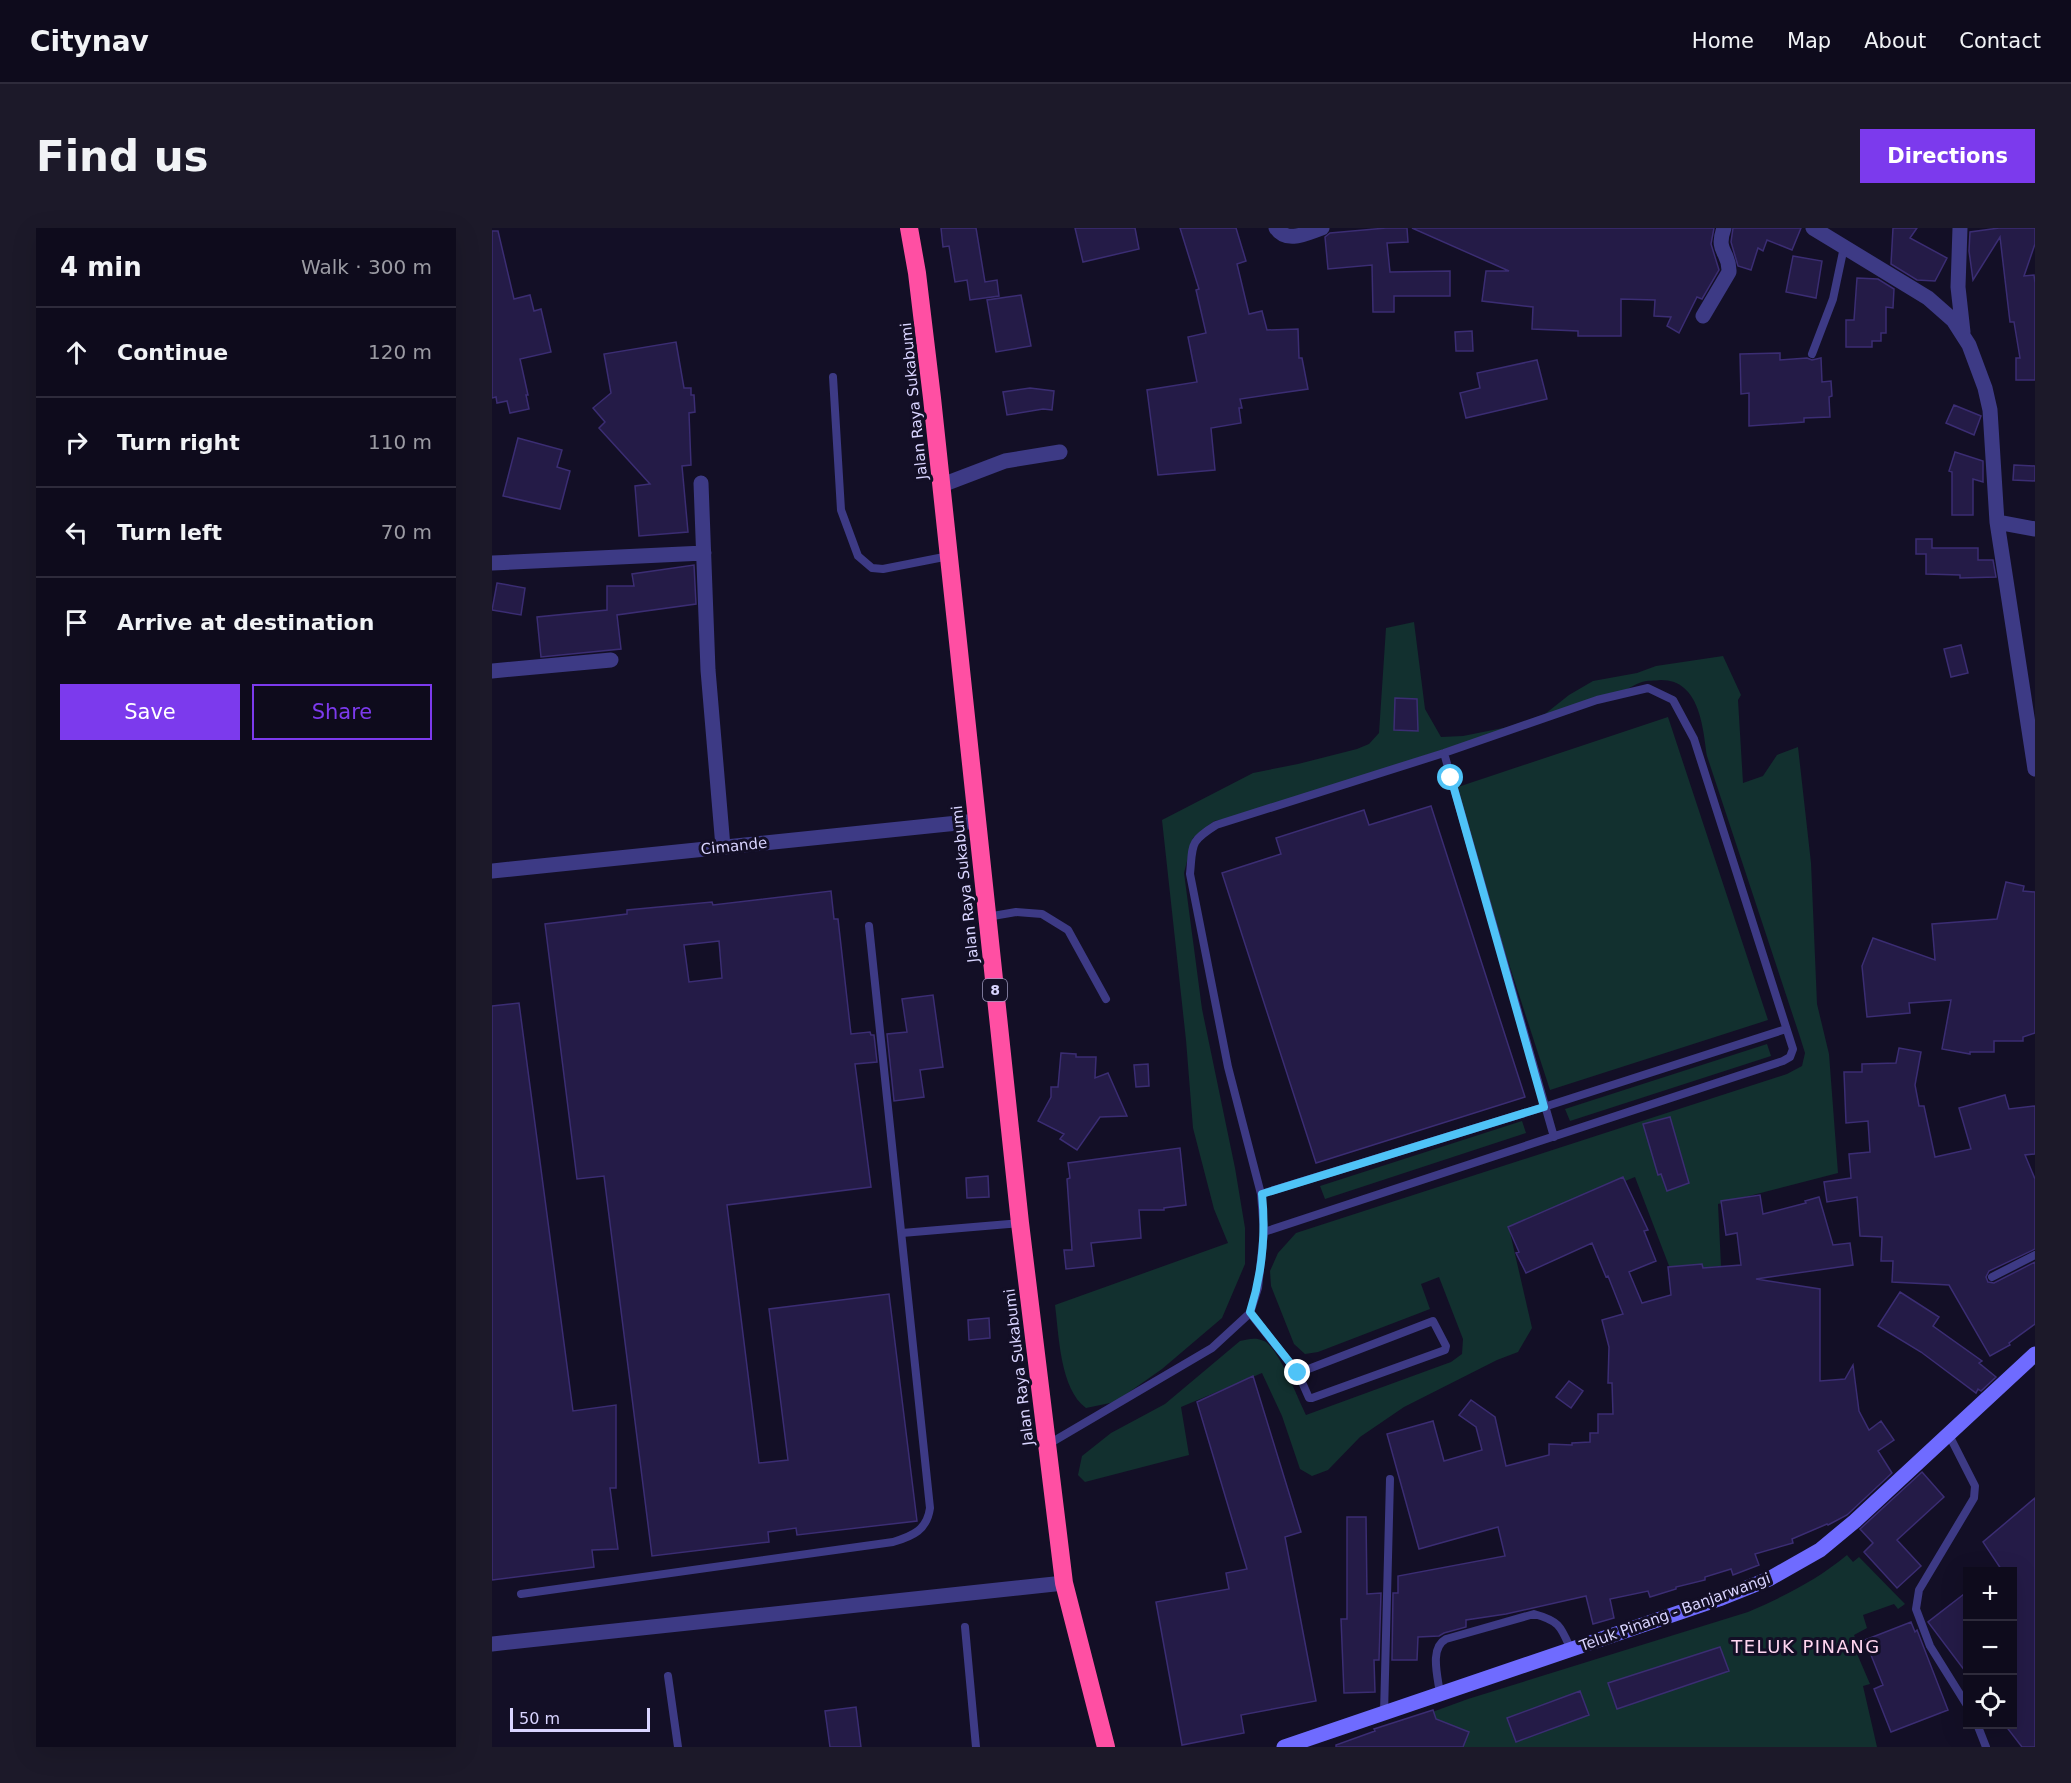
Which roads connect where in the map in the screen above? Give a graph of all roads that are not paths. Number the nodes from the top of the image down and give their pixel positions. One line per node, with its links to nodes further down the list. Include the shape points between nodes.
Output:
1 (909, 228): 14 (highway, Jalan Raya Sukabumi / 8)
2 (1276, 228): 3 (street, via 1286,236 1297,237)
3 (1322, 228)
4 (1724, 228): 8 (street, via 1720,245 1729,272)
5 (1813, 228): 7 (street)
6 (1960, 228): 9 (street, via 1958,287)
7 (1844, 248): 9 (street, via 1928,298); 10 (lane, via 1833,299)
8 (1703, 316)
9 (1963, 332): 15 (street, via 1990,410)
10 (1812, 354)
11 (833, 376): 18 (lane, via 841,510 858,556 872,568 884,569)
12 (1060, 452): 14 (street, via 1005,461)
13 (701, 483): 17 (street)
14 (942, 485): 18 (highway, Jalan Raya Sukabumi / 8)
15 (1998, 522): 16 (street); 23 (street)
16 (2035, 529)
17 (704, 553): 19 (street); 25 (street, via 708,670)
18 (949, 556): 24 (highway, Jalan Raya Sukabumi / 8)
19 (492, 563)
20 (611, 660): 21 (street)
21 (492, 670)
22 (1444, 753): 30 (lane, via 1617,695 1648,688 1673,700 1694,740); 31 (lane); 33 (lane, via 1216,825 1199,836 1193,846 1190,874 1228,1068)
23 (2035, 769)
24 (976, 822): 25 (street, Cimande); 27 (highway, Jalan Raya Sukabumi / 8)
25 (723, 848): 26 (street, Cimande)
26 (492, 871)
27 (987, 917): 29 (lane, via 1016,912 1042,914 1068,930); 34 (highway, Jalan Raya Sukabumi / 8)
28 (869, 926): 36 (lane)
29 (1106, 999)
30 (1786, 1029): 31 (lane); 32 (lane, via 1793,1049 1783,1061)
31 (1544, 1107): 32 (lane); 33 (lane)
32 (1554, 1137): 35 (lane)
33 (1262, 1194): 35 (lane)
34 (1020, 1222): 36 (lane); 43 (highway, Jalan Raya Sukabumi / 8)
35 (1264, 1232): 39 (lane, via 1258,1288)
36 (902, 1233): 46 (lane, via 930,1508 919,1532 893,1542)
37 (2035, 1255): 38 (lane)
38 (1992, 1277)
39 (1250, 1312): 41 (lane); 43 (lane, via 1212,1348)
40 (2035, 1354): 42 (main road, Teluk Pinang - Banjarwangi)
41 (1298, 1373): 41 (lane, via 1308,1398 1315,1398 1445,1350 1446,1346 1433,1321)
42 (1948, 1433): 49 (main road, Teluk Pinang - Banjarwangi, via 1820,1550 1780,1573 1719,1599); 52 (lane, via 1975,1486 1974,1498 1919,1590 1916,1609 1930,1646)
43 (1046, 1445): 45 (highway, Jalan Raya Sukabumi / 8)
44 (1390, 1479): 53 (lane)
45 (1064, 1583): 48 (street); 57 (highway, Jalan Raya Sukabumi / 8)
46 (521, 1593)
47 (965, 1627): 56 (lane)
48 (492, 1644)
49 (1571, 1650): 51 (main road, Teluk Pinang - Banjarwangi); 51 (lane, via 1561,1627 1534,1614 1446,1639 1436,1650)
50 (668, 1676): 55 (lane)
51 (1440, 1694): 53 (main road, Teluk Pinang - Banjarwangi)
52 (1963, 1699)
53 (1384, 1714): 58 (main road, Teluk Pinang - Banjarwangi)
54 (1979, 1729): 59 (lane)
55 (678, 1747)
56 (976, 1747)
57 (1106, 1747)
58 (1284, 1747)
59 (1986, 1747)

